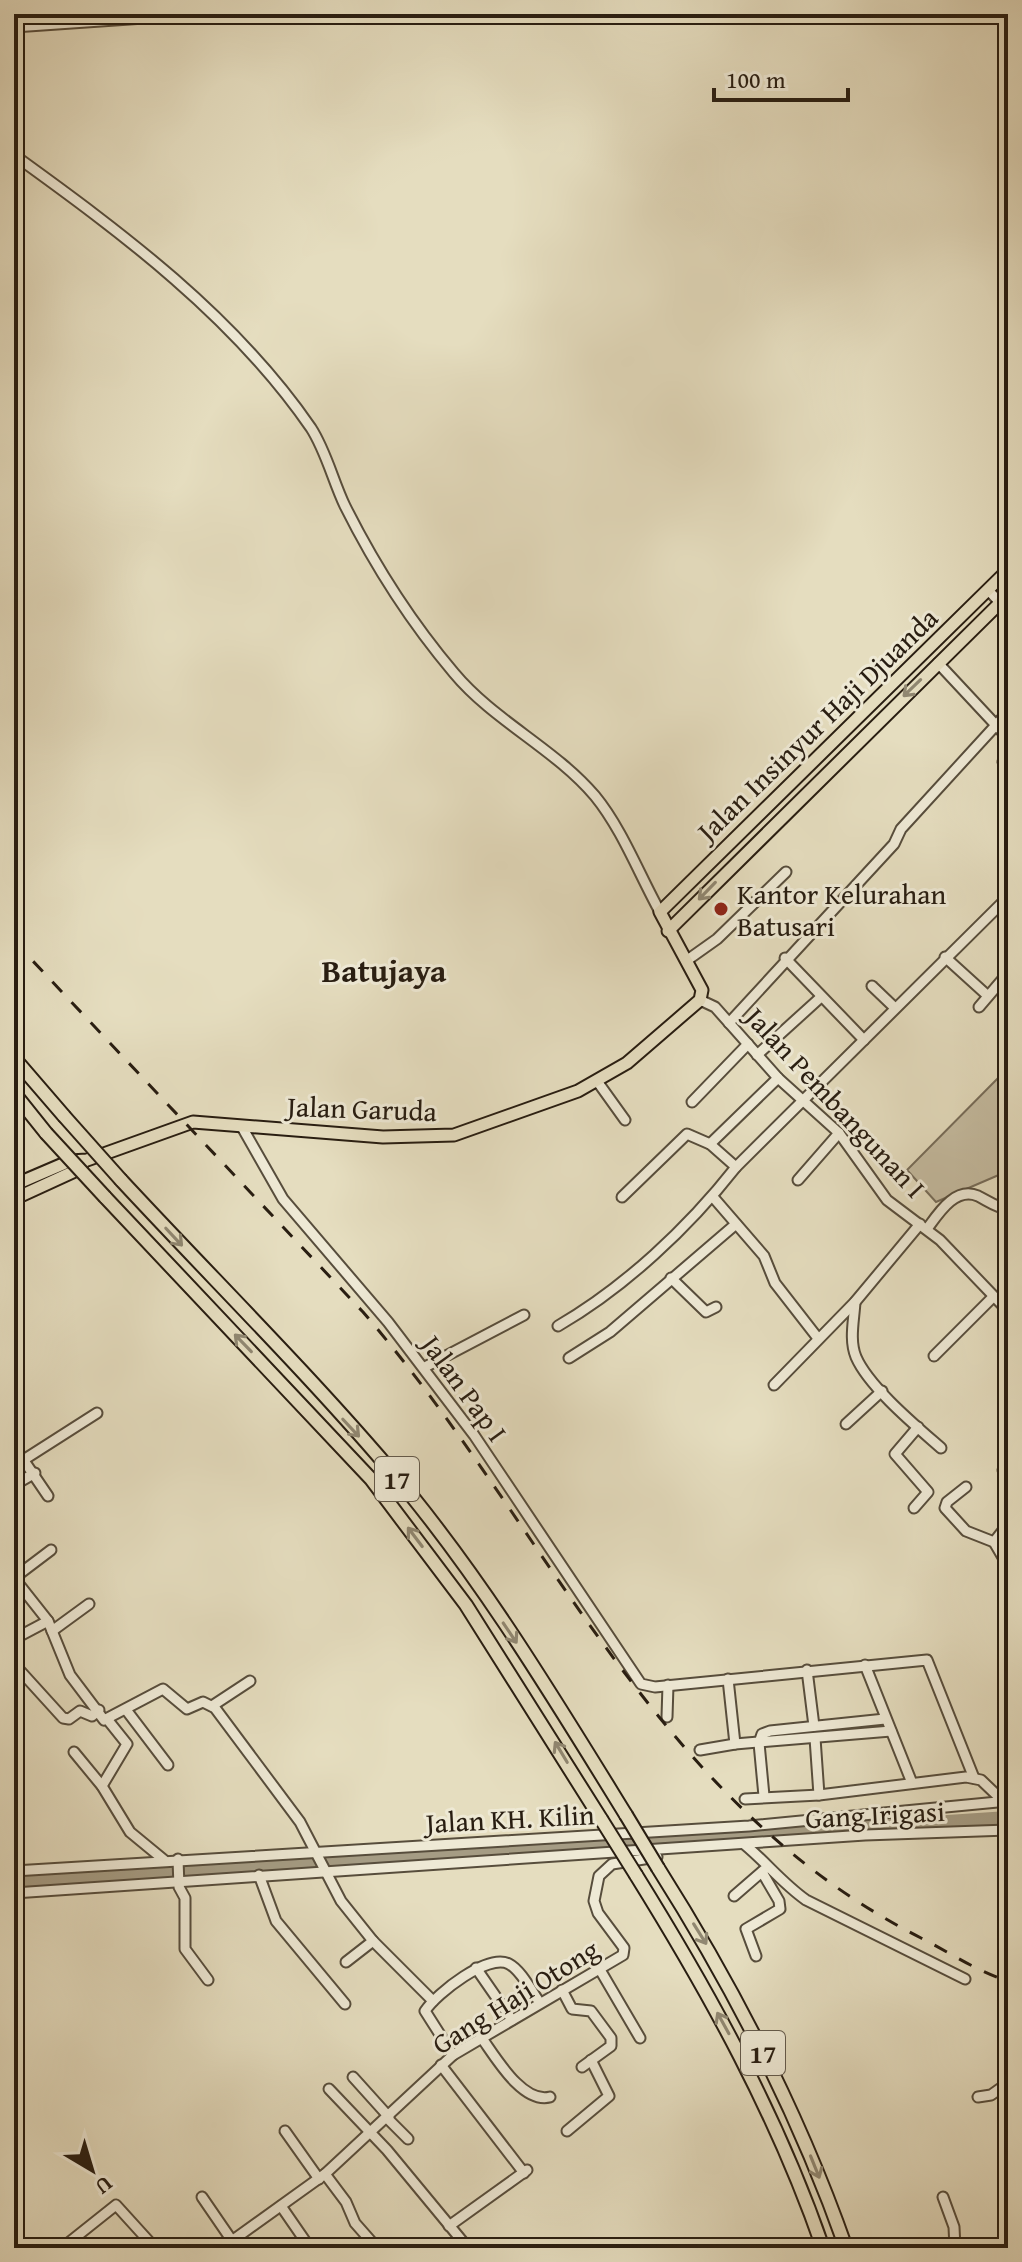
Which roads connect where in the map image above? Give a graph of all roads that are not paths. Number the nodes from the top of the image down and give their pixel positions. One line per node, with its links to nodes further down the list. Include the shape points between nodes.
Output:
1 (202, 14): 2 (street)
2 (14, 27)
3 (14, 155): 13 (street, via 166,269 277,386 313,431 393,594 487,707 596,797)
4 (1008, 570): 5 (main road, Jalan Insinyur Haji Djuanda)
5 (988, 590): 6 (street); 13 (main road, Jalan Insinyur Haji Djuanda)
6 (1005, 603): 7 (main road, Jalan Insinyur Haji Djuanda)
7 (938, 663): 9 (street); 14 (main road, Jalan Insinyur Haji Djuanda, one-way to 14)
8 (1008, 712): 9 (street)
9 (996, 726): 10 (street); 16 (street)
10 (1008, 738)
11 (786, 872): 17 (street, via 717,939)
12 (1008, 897): 15 (street)
13 (660, 912): 14 (main road)
14 (668, 931): 17 (main road)
15 (945, 957): 20 (street); 24 (street)
16 (785, 958): 21 (street); 25 (street)
17 (686, 961): 22 (main road, via 702,990)
18 (1008, 973): 20 (street)
19 (872, 986): 24 (street)
20 (988, 996): 23 (street)
21 (821, 997): 26 (street); 28 (street)
22 (700, 1000): 25 (street, Jalan Pembangunan I); 31 (main road, Jalan Garuda, via 663,1036)
23 (979, 1007)
24 (895, 1008): 26 (street)
25 (729, 1023): 27 (street, Jalan Pembangunan I)
26 (864, 1040): 34 (street)
27 (748, 1044): 28 (street, Jalan Pembangunan I); 33 (street)
28 (757, 1055): 30 (street, Jalan Pembangunan I)
29 (14, 1058): 163 (highway, 17, one-way to 163, bridge, via 386,1466 482,1593 705,1943 797,2122)
30 (778, 1078): 34 (street, Jalan Pembangunan I); 38 (street)
31 (597, 1081): 35 (street); 36 (main road, Jalan Garuda, via 530,1111 454,1135 383,1137)
32 (14, 1093): 162 (highway, 17, one-way to 32, bridge, via 777,2128 686,1955 466,1605 371,1479)
33 (692, 1102)
34 (803, 1103): 37 (street, Jalan Pembangunan I); 40 (street)
35 (625, 1120)
36 (242, 1127): 39 (main road, Jalan Garuda, via 193,1122); 59 (street, Jalan Pap I, via 283,1199)
37 (839, 1133): 41 (street); 48 (street, Jalan Pembangunan I, via 877,1189)
38 (710, 1144): 40 (street); 43 (street, via 687,1134)
39 (87, 1160): 42 (main road, Jalan Garuda, via 70,1161); 45 (main road, Jalan Garuda, via 75,1171)
40 (736, 1167): 44 (street)
41 (798, 1180)
42 (14, 1185)
43 (622, 1197)
44 (713, 1197): 47 (street); 55 (street, via 600,1301)
45 (14, 1199)
46 (1008, 1209): 48 (street, via 973,1194 960,1195)
47 (736, 1224): 49 (street); 56 (street, via 764,1256 775,1283)
48 (923, 1227): 50 (street, Jalan Pembangunan I); 51 (street)
49 (671, 1278): 52 (street, via 706,1312); 58 (street, via 610,1332)
50 (993, 1297): 53 (street, Jalan Pembangunan I); 57 (street)
51 (855, 1302): 56 (street); 61 (street, via 856,1357)
52 (716, 1307)
53 (1008, 1311)
54 (524, 1315): 59 (street)
55 (558, 1326)
56 (817, 1337): 60 (street)
57 (934, 1356)
58 (569, 1358)
59 (425, 1367): 87 (street, Jalan Pap I, via 641,1684)
60 (774, 1385)
61 (882, 1391): 63 (street); 64 (street)
62 (97, 1413): 67 (street)
63 (846, 1424)
64 (918, 1427): 66 (street); 72 (street, via 895,1450 928,1492)
65 (14, 1446): 67 (street)
66 (941, 1448)
67 (25, 1459): 68 (street)
68 (35, 1473): 69 (street); 71 (street)
69 (14, 1485)
70 (966, 1487): 74 (street, via 945,1508 966,1531)
71 (48, 1496)
72 (914, 1508)
73 (1008, 1524): 74 (street)
74 (994, 1542): 76 (street)
75 (51, 1550): 77 (street)
76 (1008, 1566)
77 (14, 1578): 79 (street)
78 (89, 1604): 80 (street)
79 (48, 1621): 80 (street); 81 (street)
80 (52, 1631): 89 (street, via 70,1675)
81 (14, 1639)
82 (14, 1664): 89 (street, via 63,1718 80,1711 92,1716)
83 (865, 1665): 84 (street); 93 (street); 102 (street, via 927,1660)
84 (807, 1670): 85 (street); 94 (street)
85 (728, 1679): 87 (street); 98 (street)
86 (250, 1681): 88 (street)
87 (668, 1685): 91 (street)
88 (212, 1706): 90 (street, via 203,1702 187,1709 163,1689 150,1692); 112 (street, via 300,1822)
89 (99, 1710): 92 (street)
90 (127, 1711): 92 (street); 101 (street)
91 (667, 1717)
92 (107, 1719): 104 (street, via 127,1744)
93 (885, 1719): 94 (street); 95 (street)
94 (814, 1726): 97 (street, via 765,1732)
95 (891, 1731): 96 (street); 103 (street)
96 (815, 1738): 97 (street); 105 (street)
97 (759, 1743): 98 (street); 106 (street)
98 (735, 1744): 99 (street)
99 (700, 1750)
100 (74, 1752): 104 (street)
101 (168, 1765)
102 (974, 1778): 103 (street); 108 (street)
103 (912, 1783): 105 (street)
104 (102, 1786): 113 (street, via 130,1832)
105 (819, 1795): 106 (street)
106 (764, 1796): 107 (street)
107 (745, 1799)
108 (1006, 1801): 112 (street, Jalan KH. Kilin, via 749,1826)
109 (1008, 1830): 110 (street, Gang Irigasi)
110 (744, 1844): 111 (street, Jalan KH. Kilin); 114 (street)
111 (677, 1850): 115 (street, Jalan KH. Kilin); 125 (street, Gang Haji Otong, via 612,1864 599,1876 594,1901 625,1951)
112 (315, 1855): 115 (street); 116 (street, Jalan KH. Kilin)
113 (164, 1860): 116 (street, Jalan KH. Kilin); 117 (street, Jalan KH. Kilin)
114 (766, 1868): 120 (street); 122 (street, via 780,1909 746,1929); 126 (street, via 806,1900)
115 (324, 1869): 118 (street, Jalan KH. Kilin); 121 (street)
116 (178, 1870): 118 (street, Jalan KH. Kilin); 119 (street, Jalan KH. Kilin); 127 (street, via 185,1898 185,1949)
117 (14, 1871)
118 (259, 1875): 131 (street, via 276,1921)
119 (14, 1893)
120 (734, 1896)
121 (373, 1941): 123 (street); 129 (street)
122 (756, 1956)
123 (346, 1962)
124 (476, 1968): 129 (street); 130 (street, via 493,1960 507,1962); 132 (street)
125 (599, 1968): 128 (street, Gang Haji Otong); 134 (street)
126 (965, 1979)
127 (208, 1980)
128 (562, 1990): 130 (street, Gang Haji Otong); 136 (street, via 572,2009 591,2011 611,2038 611,2046)
129 (433, 2001): 135 (street, via 427,2017)
130 (540, 2003): 132 (street, Gang Haji Otong)
131 (345, 2004)
132 (512, 2020): 133 (street, Gang Haji Otong)
133 (481, 2037): 135 (street, Gang Haji Otong); 142 (street, via 520,2087)
134 (640, 2038)
135 (453, 2055): 137 (street, Gang Haji Otong)
136 (591, 2060): 138 (street); 146 (street, via 609,2096)
137 (441, 2065): 144 (street, Gang Haji Otong); 153 (street, via 526,2171)
138 (582, 2067)
139 (353, 2077): 144 (street)
140 (1008, 2083): 143 (street)
141 (329, 2089): 147 (street)
142 (550, 2097)
143 (978, 2097)
144 (388, 2118): 147 (street, Gang Haji Otong); 148 (street)
145 (285, 2131): 149 (street)
146 (567, 2131)
147 (372, 2133): 149 (street, Gang Haji Otong); 153 (street)
148 (408, 2139)
149 (322, 2177): 152 (street, Gang Haji Otong); 160 (street)
150 (202, 2197): 154 (street)
151 (943, 2197): 166 (street)
152 (281, 2206): 154 (street, Gang Haji Otong); 159 (street)
153 (449, 2226): 161 (street)
154 (235, 2243): 158 (street, Gang Haji Otong)
155 (1008, 2244): 167 (street)
156 (62, 2248): 157 (street, via 116,2205)
157 (155, 2248)
158 (222, 2248)
159 (310, 2248)
160 (377, 2248)
161 (468, 2248)
162 (823, 2248)
163 (846, 2248)
164 (911, 2248): 165 (street)
165 (948, 2248)
166 (955, 2248)
167 (983, 2248)

